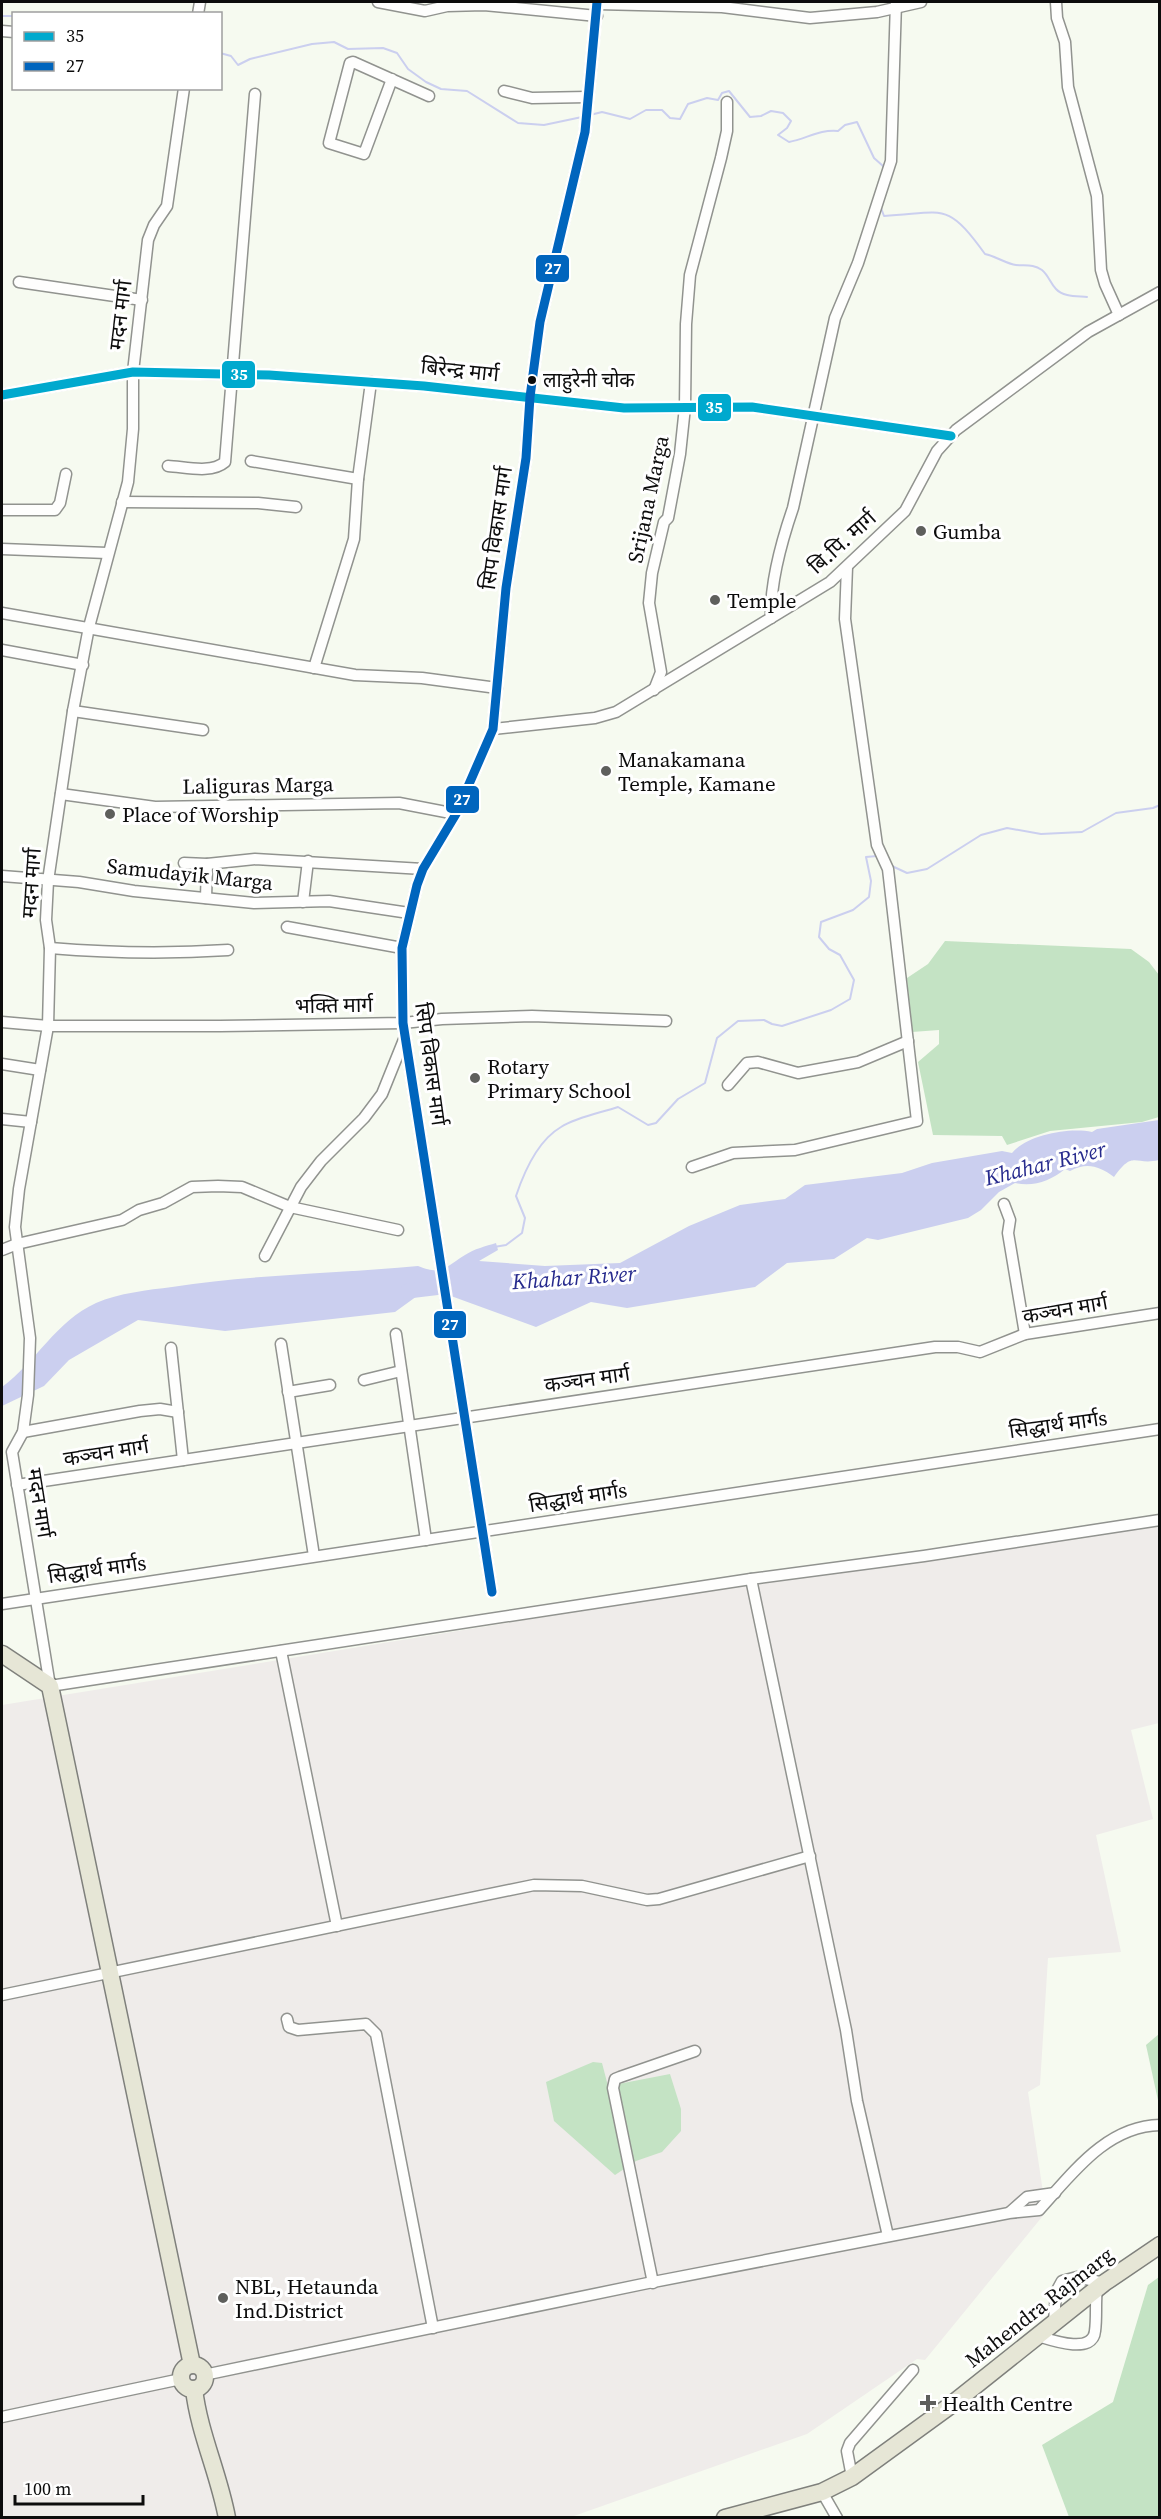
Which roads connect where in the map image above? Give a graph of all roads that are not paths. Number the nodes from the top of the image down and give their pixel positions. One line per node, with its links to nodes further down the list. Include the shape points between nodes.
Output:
1 (378, 2): 6 (street, via 424,11)
2 (921, 2): 5 (street)
3 (1056, 2): 18 (street, via 1065,42 1068,87 1097,196 1101,270)
4 (597, 3): 5 (street, via 722,7 810,18 846,16); 7 (street, सिप विकास मार्ग)
5 (896, 5): 25 (street, via 891,161 858,263 835,318)
6 (435, 6): 7 (street, via 484,5)
7 (597, 16): 13 (street, सिप विकास मार्ग)
8 (392, 79): 8 (street, via 350,63 328,142 364,154); 12 (street)
9 (184, 90): 17 (street, मदन मार्ग, via 171,186 167,206 148,240)
10 (504, 91): 13 (street, via 532,98)
11 (255, 94): 20 (street)
12 (429, 96)
13 (588, 101): 23 (street, सिप विकास मार्ग, via 585,132 546,288)
14 (728, 102): 24 (street, Srijana Marga, via 727,131 690,275)
15 (20, 282): 17 (street)
16 (1160, 292): 18 (street, बि.पि. मार्ग)
17 (142, 300): 19 (street, मदन मार्ग)
18 (1119, 315): 26 (street, बि.पि. मार्ग, via 1088,332)
19 (133, 372): 20 (street, बिरेन्द्र मार्ग); 22 (street, बिरेन्द्र मार्ग); 31 (street, मदन मार्ग, via 133,429)
20 (232, 375): 21 (street, बिरेन्द्र मार्ग); 28 (street, via 225,462 204,469)
21 (371, 382): 23 (street, बिरेन्द्र मार्ग); 30 (street)
22 (2, 394)
23 (530, 397): 24 (street, बिरेन्द्र मार्ग, via 624,408); 43 (street, सिप विकास मार्ग)
24 (685, 407): 25 (street, बिरेन्द्र मार्ग, via 737,406); 44 (street, Srijana Marga, via 668,519 652,573 649,603 661,672)
25 (814, 414): 26 (street, बिरेन्द्र मार्ग); 38 (street, via 771,596)
26 (951, 436): 36 (street, बि.पि. मार्ग, via 938,451 905,511)
27 (251, 461): 30 (street)
28 (168, 466)
29 (66, 474): 33 (street, via 55,510)
30 (358, 478): 42 (street, via 354,539)
31 (122, 502): 32 (street); 35 (street, मदन मार्ग)
32 (296, 507)
33 (2, 510)
34 (2, 549): 35 (street)
35 (107, 553): 39 (street, मदन मार्ग)
36 (847, 567): 38 (street, बि.पि. मार्ग); 68 (street, via 846,625 877,845 888,869)
37 (2, 613): 39 (street)
38 (771, 618): 44 (street, बि.पि. मार्ग)
39 (89, 627): 41 (street, मदन मार्ग); 42 (street)
40 (2, 650): 41 (street)
41 (83, 665): 45 (street, मदन मार्ग)
42 (314, 668): 43 (street)
43 (497, 688): 46 (street, सिप विकास मार्ग)
44 (653, 690): 46 (street, बि.पि. मार्ग, via 605,715)
45 (73, 711): 47 (street); 48 (street, मदन मार्ग)
46 (493, 729): 49 (street, सिप विकास मार्ग)
47 (203, 730)
48 (61, 794): 49 (street, Laliguras Marga, via 155,807 399,803); 55 (street, मदन मार्ग)
49 (456, 814): 53 (street, सिप विकास मार्ग)
50 (308, 861): 52 (street, via 255,859); 53 (street); 57 (street)
51 (184, 864): 52 (street)
52 (207, 864): 56 (street)
53 (423, 869): 58 (street, सिप विकास मार्ग)
54 (2, 876): 55 (street, Samudayik Marga)
55 (48, 881): 56 (street, Samudayik Marga); 60 (street, मदन मार्ग, via 46,920)
56 (206, 898): 57 (street, Samudayik Marga, via 254,903)
57 (303, 902): 58 (street, Samudayik Marga, via 329,901)
58 (409, 914): 61 (street, सिप विकास मार्ग)
59 (287, 927): 61 (street)
60 (50, 948): 62 (street, via 167,954); 66 (street, मदन मार्ग)
61 (402, 948): 65 (street, सिप विकास मार्ग)
62 (228, 951)
63 (666, 1021): 65 (street, भक्ति मार्ग, via 532,1016)
64 (2, 1022): 66 (street, भक्ति मार्ग)
65 (403, 1023): 66 (street, भक्ति मार्ग); 67 (street, सिप विकास मार्ग)
66 (48, 1026): 70 (street, मदन मार्ग)
67 (405, 1038): 76 (street, via 382,1094 321,1161); 91 (street, सिप विकास मार्ग)
68 (908, 1041): 71 (street, via 858,1062 798,1073 758,1062 747,1063); 74 (street, via 917,1121 795,1150 733,1153)
69 (2, 1064): 70 (street)
70 (40, 1070): 73 (street, मदन मार्ग)
71 (728, 1085)
72 (2, 1119): 73 (street)
73 (31, 1122): 78 (street, मदन मार्ग, via 19,1188)
74 (692, 1167)
75 (1004, 1204): 83 (street, via 1010,1220 1008,1233)
76 (290, 1207): 77 (street); 78 (street, via 242,1187 192,1187 122,1220); 80 (street)
77 (398, 1230)
78 (17, 1244): 79 (street); 94 (street, मदन मार्ग, via 30,1338)
79 (2, 1250)
80 (265, 1256)
81 (1160, 1313): 83 (street, कञ्चन मार्ग)
82 (396, 1334): 86 (street)
83 (1025, 1334): 91 (street, कञ्चन मार्ग, via 980,1352 935,1347)
84 (281, 1344): 89 (street)
85 (171, 1348): 90 (street)
86 (401, 1371): 87 (street); 92 (street)
87 (364, 1380)
88 (330, 1385): 89 (street)
89 (288, 1392): 95 (street)
90 (178, 1412): 94 (street, via 160,1409); 96 (street)
91 (464, 1417): 92 (street, कञ्चन मार्ग); 99 (street, सिप विकास मार्ग)
92 (409, 1425): 95 (street, कञ्चन मार्ग); 100 (street)
93 (1160, 1429): 99 (street, सिद्धार्थ मार्गs)
94 (22, 1432): 97 (street, मदन मार्ग, via 12,1452)
95 (296, 1443): 96 (street, कञ्चन मार्ग); 101 (street)
96 (183, 1460): 97 (street, कञ्चन मार्ग)
97 (17, 1485): 104 (street, मदन मार्ग)
98 (1160, 1520): 102 (street)
99 (482, 1532): 100 (street, सिद्धार्थ मार्गs); 103 (street, सिप विकास मार्ग)
100 (426, 1540): 101 (street, सिद्धार्थ मार्गs)
101 (314, 1556): 104 (street, सिद्धार्थ मार्गs)
102 (751, 1579): 106 (street); 109 (street)
103 (492, 1592)
104 (35, 1597): 105 (street, सिद्धार्थ मार्गs); 108 (street, मदन मार्ग)
105 (2, 1604)
106 (281, 1651): 108 (street); 110 (street)
107 (2, 1654): 108 (highway)
108 (50, 1686): 111 (highway)
109 (810, 1856): 110 (street, via 660,1899 647,1900 582,1886 534,1885); 118 (street, via 857,2101)
110 (337, 1926): 111 (street)
111 (110, 1973): 112 (street); 125 (highway)
112 (2, 1995)
113 (287, 2019): 123 (street, via 289,2027 298,2030 366,2024 376,2034)
114 (695, 2051): 120 (street, via 620,2076 613,2088)
115 (1160, 2125): 116 (street, via 1147,2125 1106,2141)
116 (1055, 2193): 117 (street, via 1027,2198); 117 (street, via 1039,2210)
117 (1010, 2212): 118 (street)
118 (888, 2236): 120 (street)
119 (1160, 2245): 121 (highway, Mahendra Rajmarg)
120 (653, 2283): 123 (street)
121 (1100, 2285): 122 (highway, Mahendra Rajmarg); 122 (street, via 1077,2277 1062,2281 1056,2292); 124 (street, via 1094,2338 1089,2342 1062,2344)
122 (1054, 2322): 124 (highway, Mahendra Rajmarg)
123 (433, 2328): 125 (street)
124 (1038, 2336): 129 (highway, Mahendra Rajmarg)
125 (198, 2370): 127 (highway, via 182,2371)
126 (913, 2370): 129 (street, via 850,2443 847,2451)
127 (187, 2384): 128 (street); 132 (highway, via 221,2486)
128 (2, 2417)
129 (852, 2477): 130 (highway, Mahendra Rajmarg)
130 (822, 2492): 131 (highway, Mahendra Rajmarg); 134 (street)
131 (747, 2515): 133 (highway, Mahendra Rajmarg)
132 (227, 2517)
133 (725, 2517)
134 (837, 2517)

